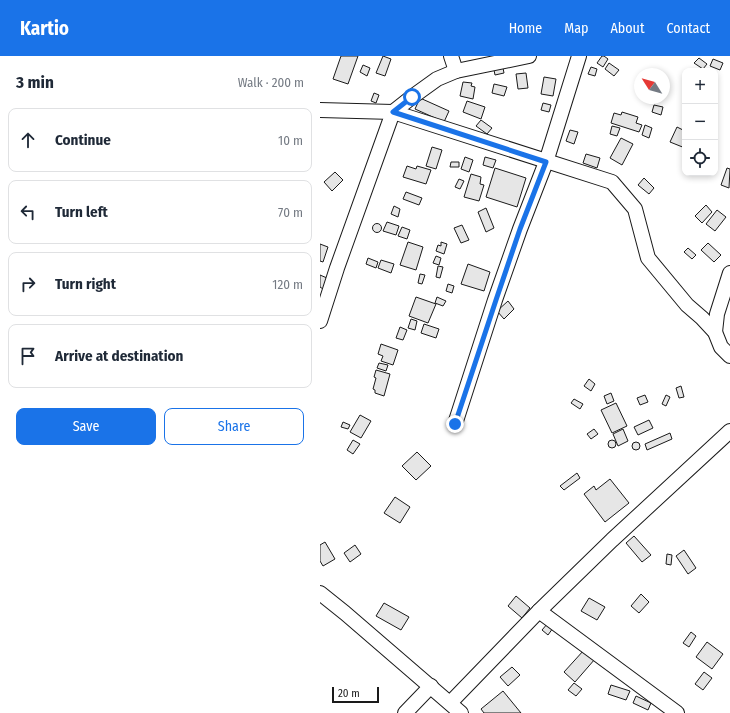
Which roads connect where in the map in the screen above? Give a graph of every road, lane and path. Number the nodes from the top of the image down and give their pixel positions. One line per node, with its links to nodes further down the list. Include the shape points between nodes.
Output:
1 (451, 56): 4 (street)
2 (529, 56): 4 (street)
3 (579, 56): 7 (street)
4 (456, 71): 6 (street, via 437,79)
5 (320, 110): 6 (street)
6 (393, 112): 7 (street); 9 (street)
7 (546, 162): 10 (street, via 612,182 634,209 648,258 687,305); 12 (street, via 520,229)
8 (730, 273): 10 (street)
9 (320, 321)
10 (714, 332): 11 (street, via 721,347)
11 (730, 356)
12 (455, 424)
13 (730, 431): 15 (street)
14 (320, 593): 16 (street)
15 (539, 611): 17 (street); 20 (street)
16 (430, 686): 17 (street); 18 (street)
17 (450, 703): 19 (street)
18 (405, 713)
19 (461, 713)
20 (677, 713)

